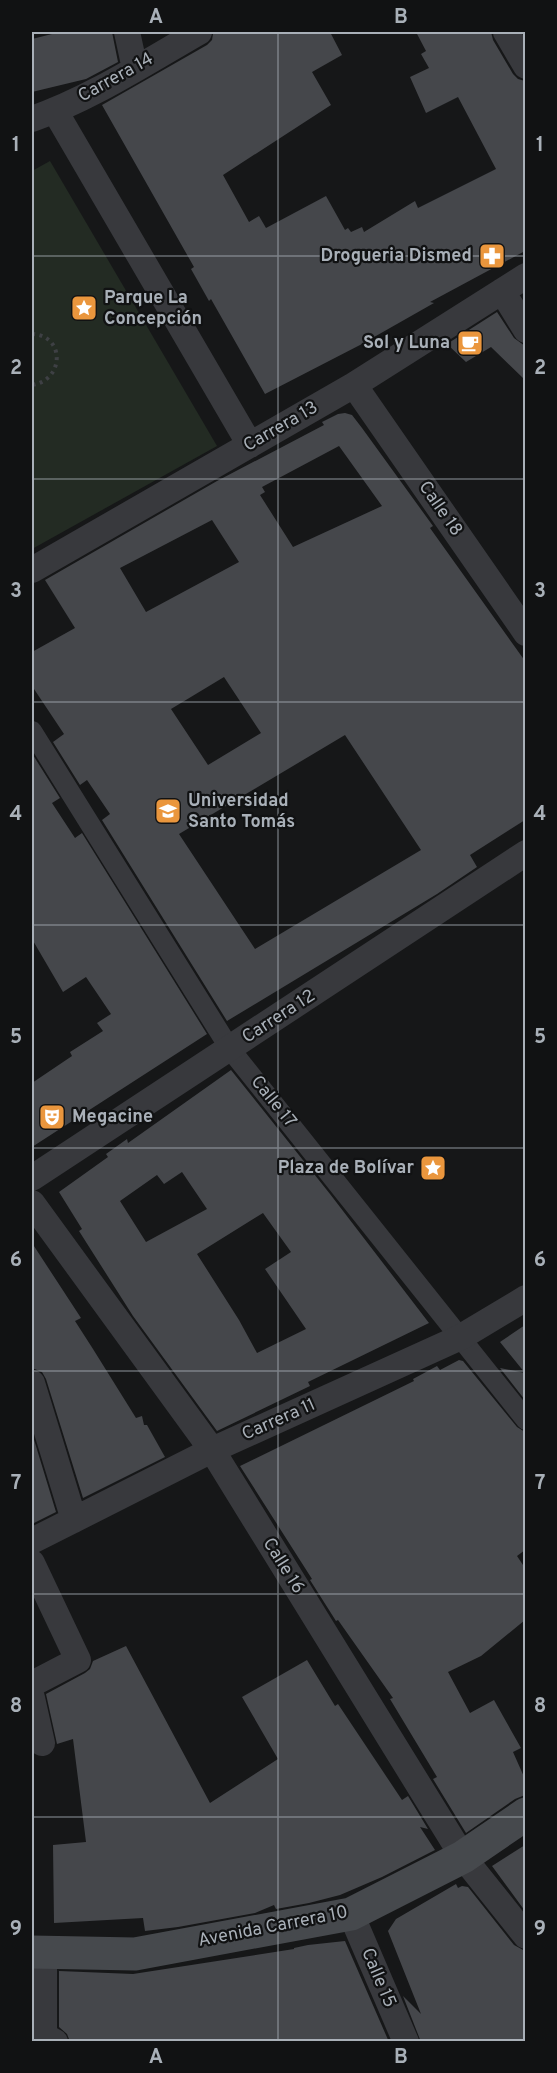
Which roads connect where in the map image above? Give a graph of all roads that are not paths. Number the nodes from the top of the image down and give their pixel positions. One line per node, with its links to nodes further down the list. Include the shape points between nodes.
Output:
1 (127, 32): 5 (street)
2 (199, 32): 5 (street, Carrera 14)
3 (506, 32): 4 (street)
4 (525, 66)
5 (135, 69): 6 (street, Carrera 14)
6 (43, 115): 11 (street)
7 (525, 276): 8 (street, Carrera 13)
8 (502, 291): 9 (street); 10 (street, Carrera 13)
9 (525, 330)
10 (354, 385): 11 (street, Carrera 13); 13 (street, Calle 18)
11 (250, 445): 12 (street, Carrera 13)
12 (32, 570)
13 (525, 633)
14 (32, 731): 16 (street, Calle 17)
15 (525, 854): 16 (street, Carrera 12)
16 (230, 1049): 17 (street, Carrera 12); 20 (street, Calle 17)
17 (32, 1178)
18 (32, 1203): 23 (street, Calle 16)
19 (525, 1298): 20 (street, Carrera 11)
20 (461, 1337): 22 (street, Calle 17); 23 (street, Carrera 11)
21 (32, 1383): 24 (street)
22 (525, 1420)
23 (212, 1450): 24 (street, Carrera 11); 31 (street, Calle 16)
24 (74, 1520): 25 (street, Carrera 11)
25 (32, 1541)
26 (32, 1563): 27 (street, via 78,1660)
27 (32, 1684)
28 (32, 1698): 29 (street)
29 (42, 1743)
30 (525, 1814): 31 (main road, Avenida Carrera 10)
31 (463, 1857): 32 (main road, Avenida Carrera 10); 33 (street, Calle 16)
32 (351, 1914): 34 (main road, Avenida Carrera 10, via 135,1954); 36 (street, Calle 15)
33 (525, 1936)
34 (38, 1952): 35 (street, via 44,2036)
35 (54, 2042)
36 (406, 2042)

